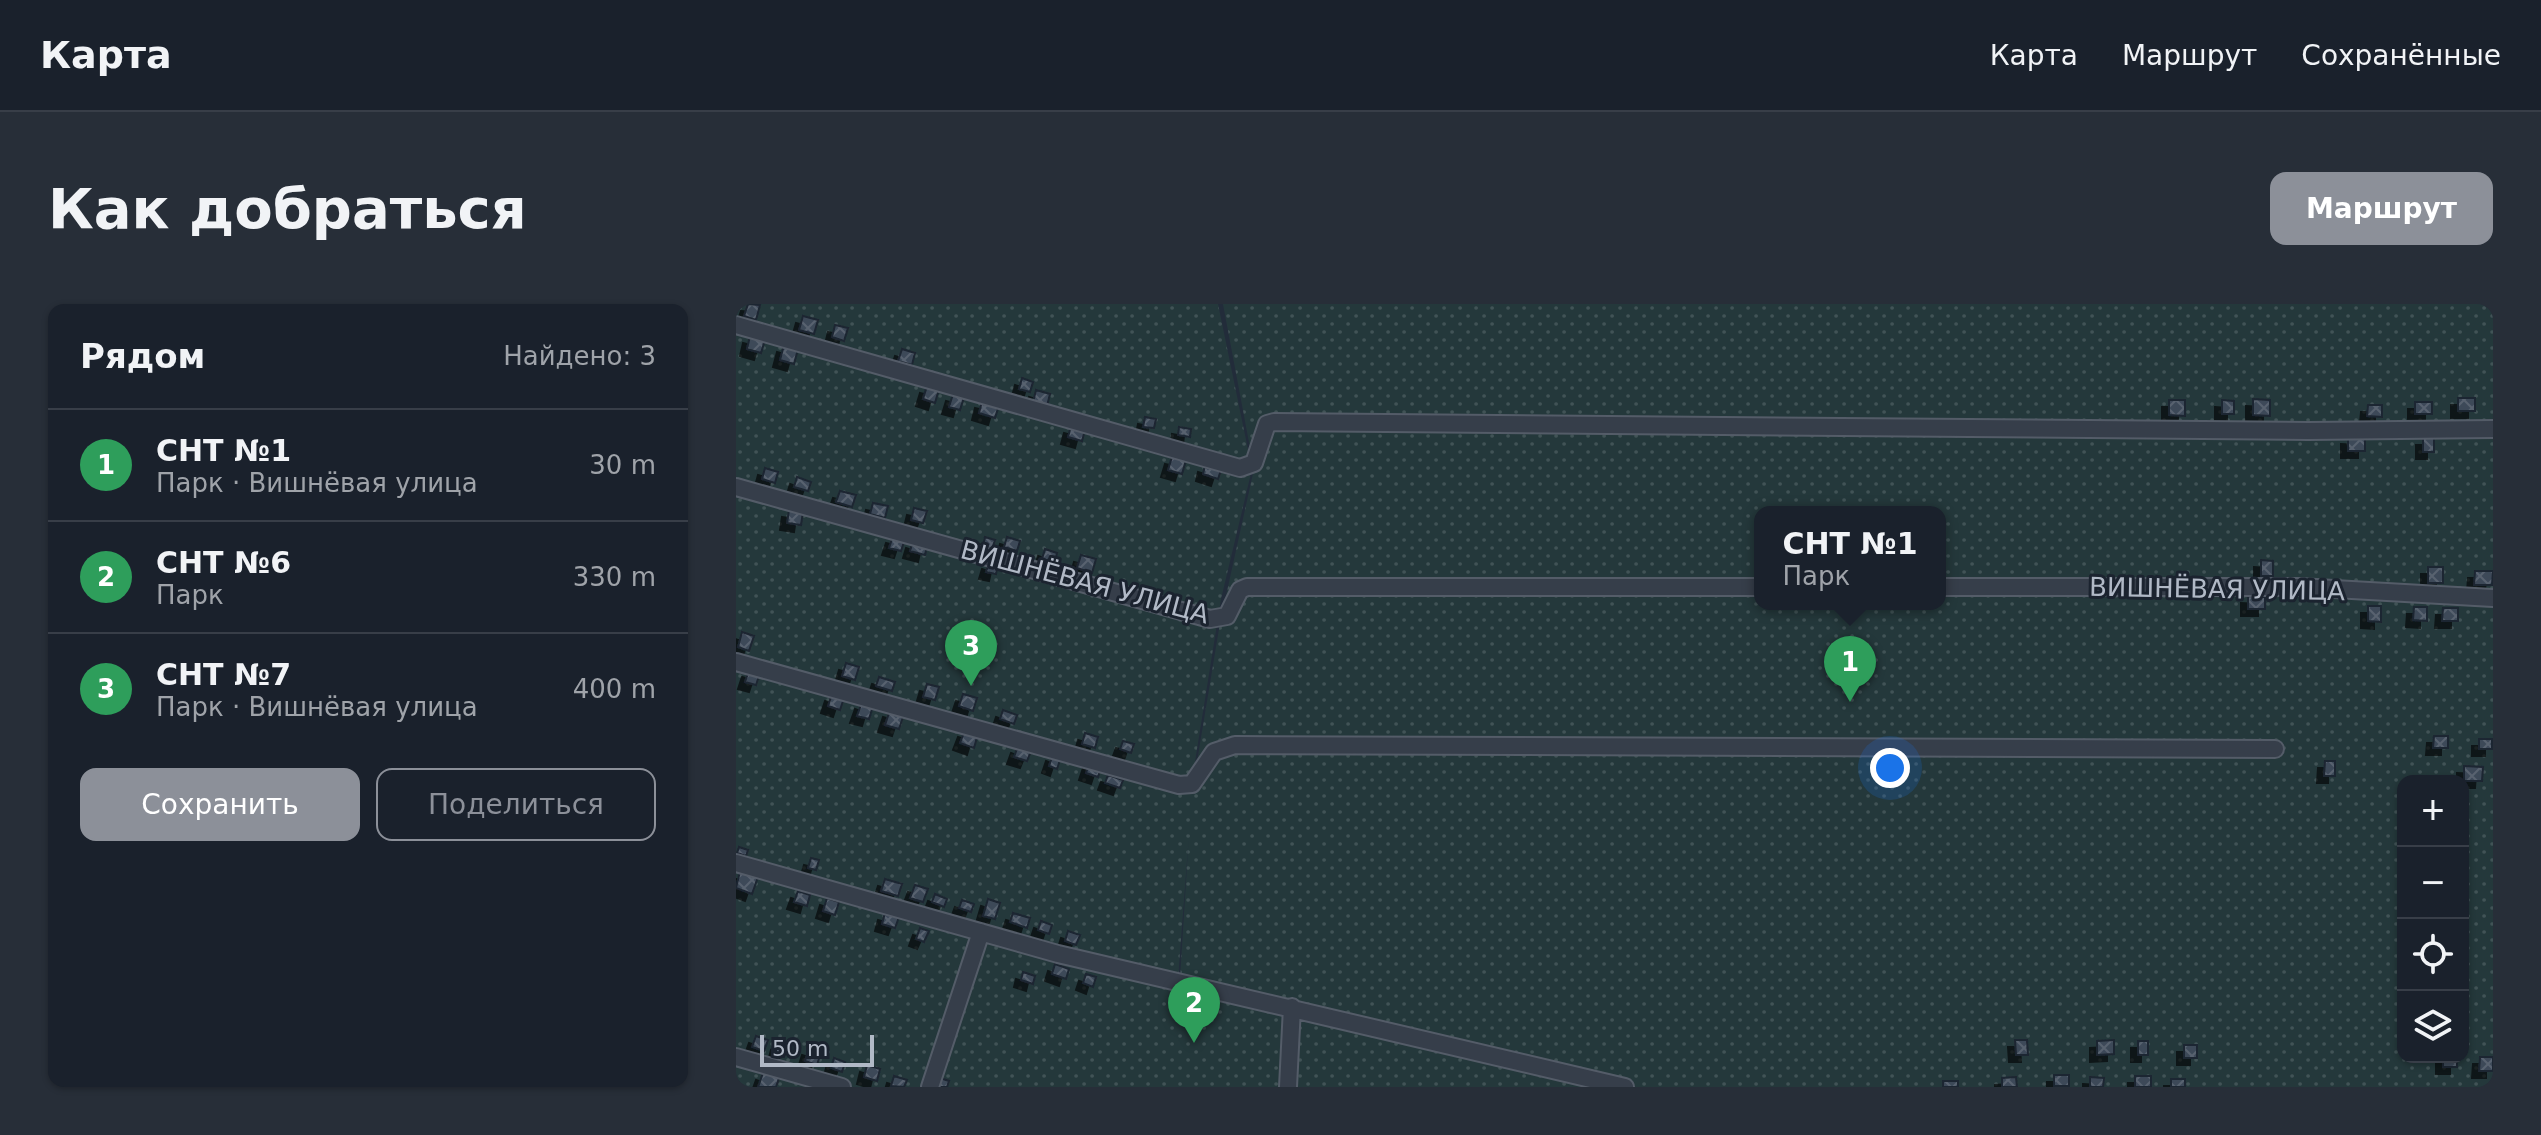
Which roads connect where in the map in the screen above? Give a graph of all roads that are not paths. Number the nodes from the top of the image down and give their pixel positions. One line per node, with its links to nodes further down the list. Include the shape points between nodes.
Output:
1 (736, 325): 2 (street, via 1240,468 1254,463 1267,424 1274,422)
2 (2493, 429)
3 (736, 487): 4 (street, ВИШНЁВАЯ УЛИЦА, via 1210,619 1227,616 1240,590 1247,587)
4 (1754, 587)
5 (1946, 587): 6 (street, ВИШНЁВАЯ УЛИЦА, via 2299,587)
6 (2493, 598)
7 (736, 662): 8 (street, via 1179,785 1192,784 1214,752 1235,745)
8 (2275, 749)
9 (736, 863): 10 (street)
10 (981, 932): 11 (street); 15 (street)
11 (1292, 1007): 13 (street); 16 (street)
12 (736, 1057): 14 (street)
13 (1594, 1083): 17 (street)
14 (842, 1087)
15 (930, 1087)
16 (1288, 1087)
17 (1625, 1087)

